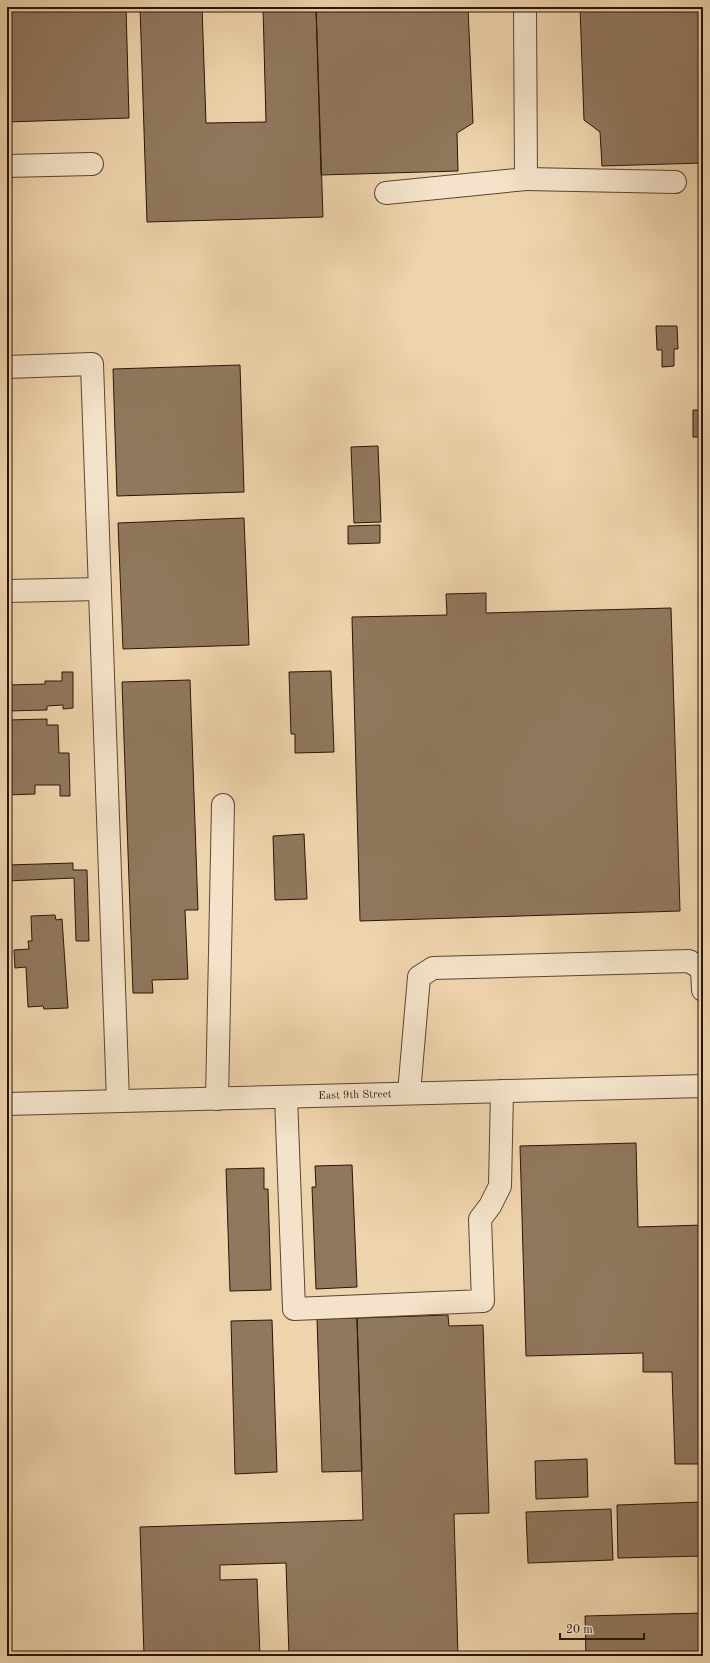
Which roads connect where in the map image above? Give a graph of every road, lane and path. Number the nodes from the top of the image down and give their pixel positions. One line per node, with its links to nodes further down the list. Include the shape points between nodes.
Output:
1 (525, 7): 4 (street)
2 (92, 164): 3 (street)
3 (7, 166)
4 (526, 179): 5 (street); 6 (street)
5 (675, 182)
6 (386, 193)
7 (7, 367): 8 (street, via 92,364)
8 (100, 589): 9 (street); 17 (street)
9 (7, 591)
10 (223, 805): 16 (street)
11 (703, 975): 14 (street, via 689,961 433,968 419,977)
12 (703, 1086): 13 (street, East 9th Street)
13 (502, 1091): 14 (street, East 9th Street); 15 (street, via 500,1186 480,1219 483,1300 294,1309)
14 (409, 1093): 15 (street, East 9th Street)
15 (286, 1097): 16 (street, East 9th Street)
16 (217, 1099): 17 (street, East 9th Street)
17 (118, 1101): 18 (street, East 9th Street)
18 (7, 1104)

